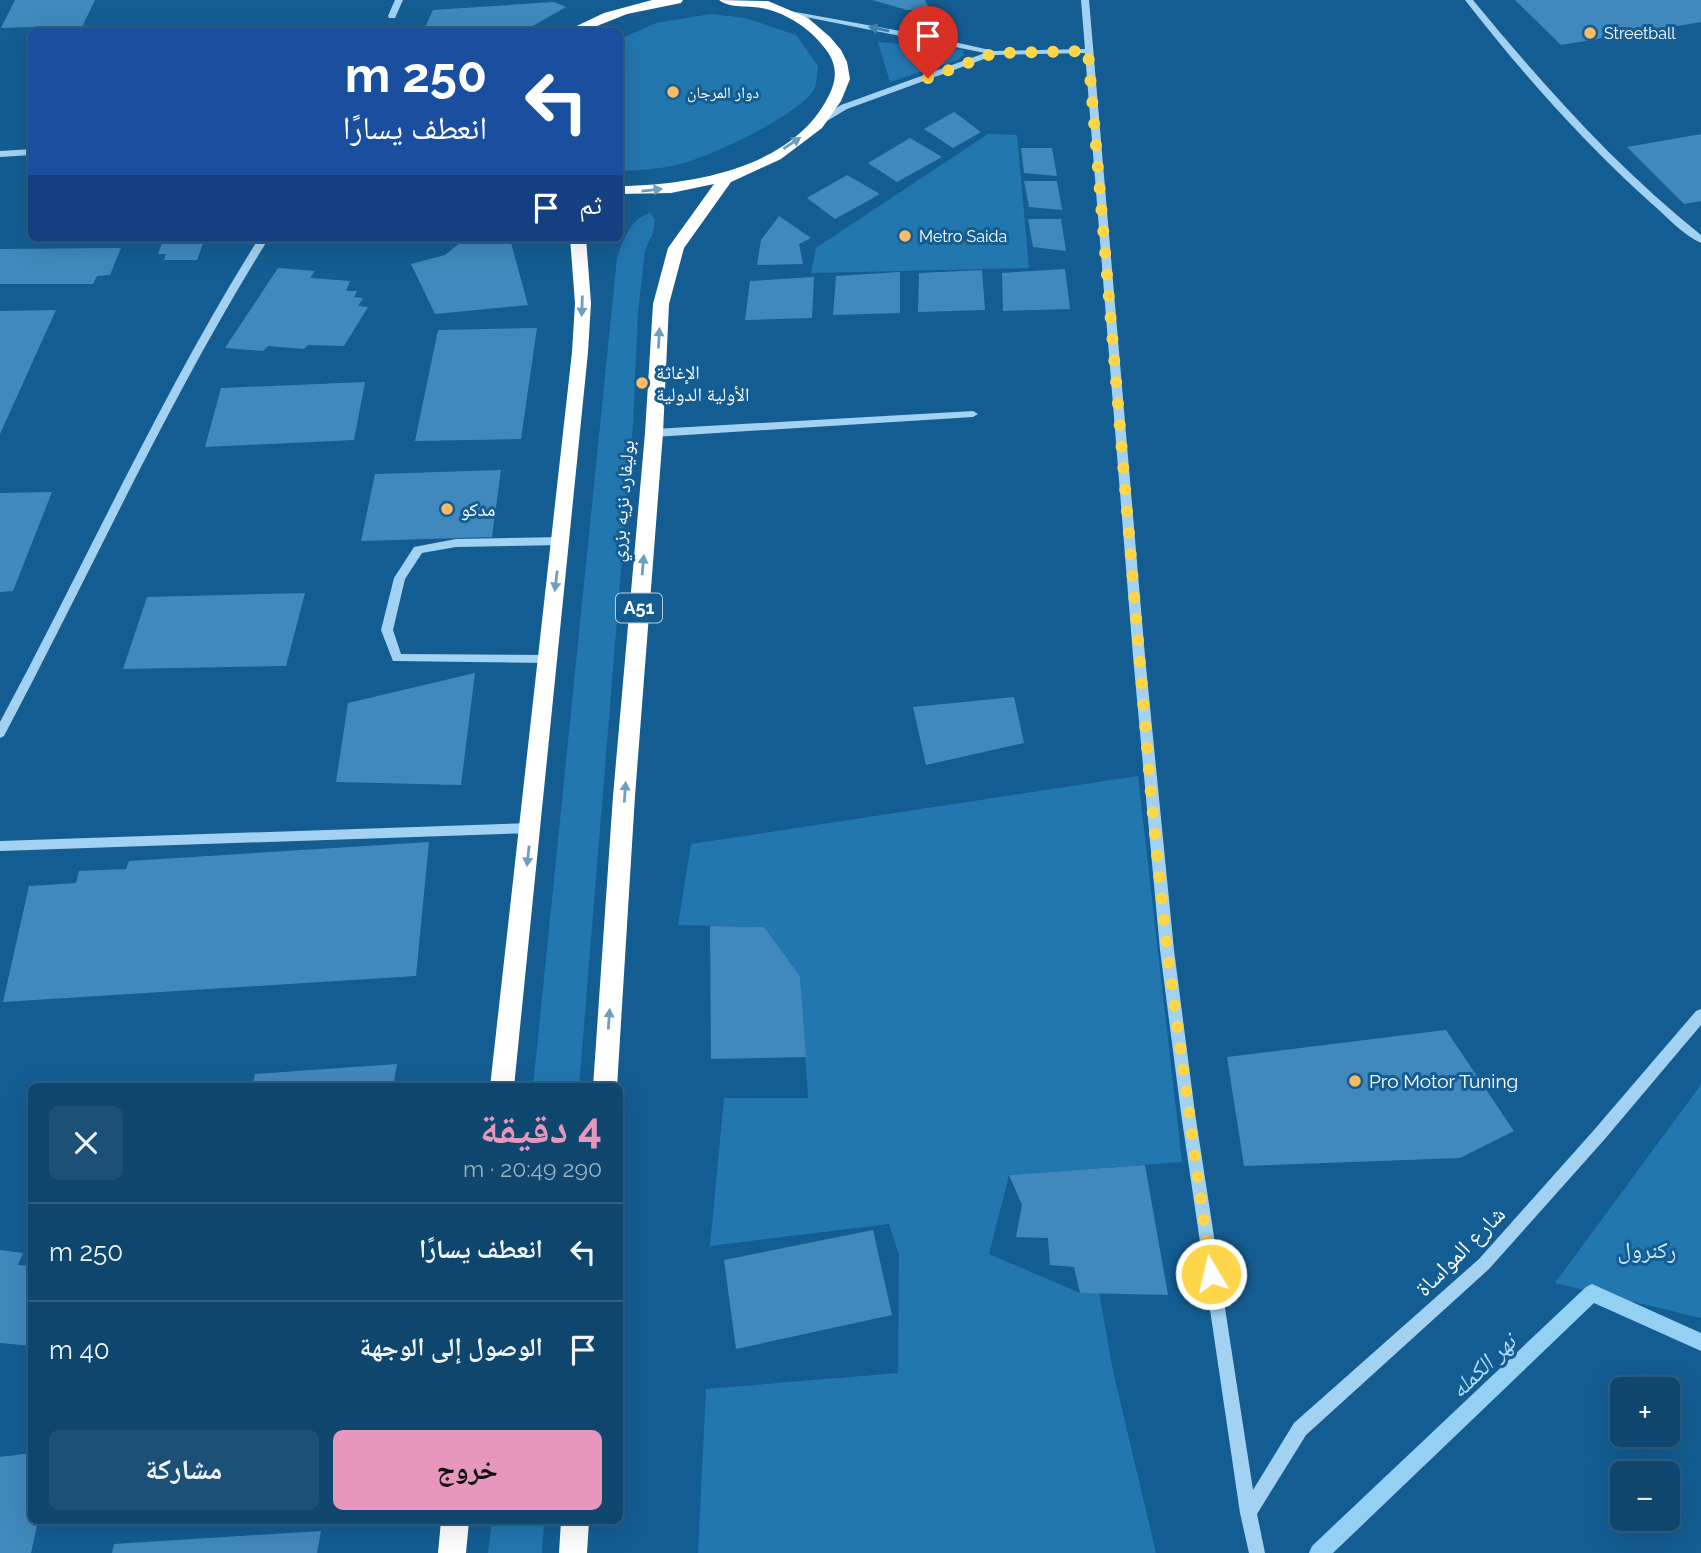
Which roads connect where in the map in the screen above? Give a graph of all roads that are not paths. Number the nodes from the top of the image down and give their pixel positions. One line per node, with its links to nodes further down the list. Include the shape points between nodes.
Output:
1 (399, 0): 9 (street)
2 (676, 0): 6 (highway)
3 (726, 0): 7 (highway, A51)
4 (1085, 0): 11 (street)
5 (1469, 0): 18 (street, via 1587,137)
6 (637, 3): 10 (highway)
7 (766, 3): 8 (highway, A51)
8 (790, 13): 12 (street, one-way to 8); 13 (highway, A51, via 827,41 844,75 835,99)
9 (392, 16)
10 (578, 28)
11 (1088, 51): 12 (street); 31 (street, via 1167,950)
12 (994, 53): 13 (street, via 844,107)
13 (817, 124): 16 (highway, A51, one-way to 13)
14 (28, 152): 15 (street)
15 (0, 153)
16 (754, 166): 17 (highway, A51, one-way to 16, via 684,186); 22 (highway, بوليفارد نزيه بزري / A51, one-way to 16, via 661,304 676,248 726,179)
17 (623, 190)
18 (1701, 240)
19 (261, 242): 25 (street, via 206,330)
20 (578, 242): 23 (highway, one-way to 23, via 583,303)
21 (973, 414): 22 (street)
22 (654, 433): 30 (highway, بوليفارد نزيه بزري / A51, one-way to 22)
23 (562, 541): 24 (highway, one-way to 24); 24 (street, via 456,543 418,550 400,578 387,630 397,658)
24 (546, 660): 26 (highway)
25 (0, 733)
26 (531, 828): 27 (street); 29 (highway, one-way to 29)
27 (0, 846)
28 (1701, 1015): 31 (street, شارع المواساة, via 1484,1264 1300,1429)
29 (502, 1083)
30 (605, 1083)
31 (1248, 1513): 36 (street)
32 (455, 1524): 34 (highway)
33 (575, 1524): 35 (highway)
34 (452, 1553)
35 (573, 1553)
36 (1257, 1553)

